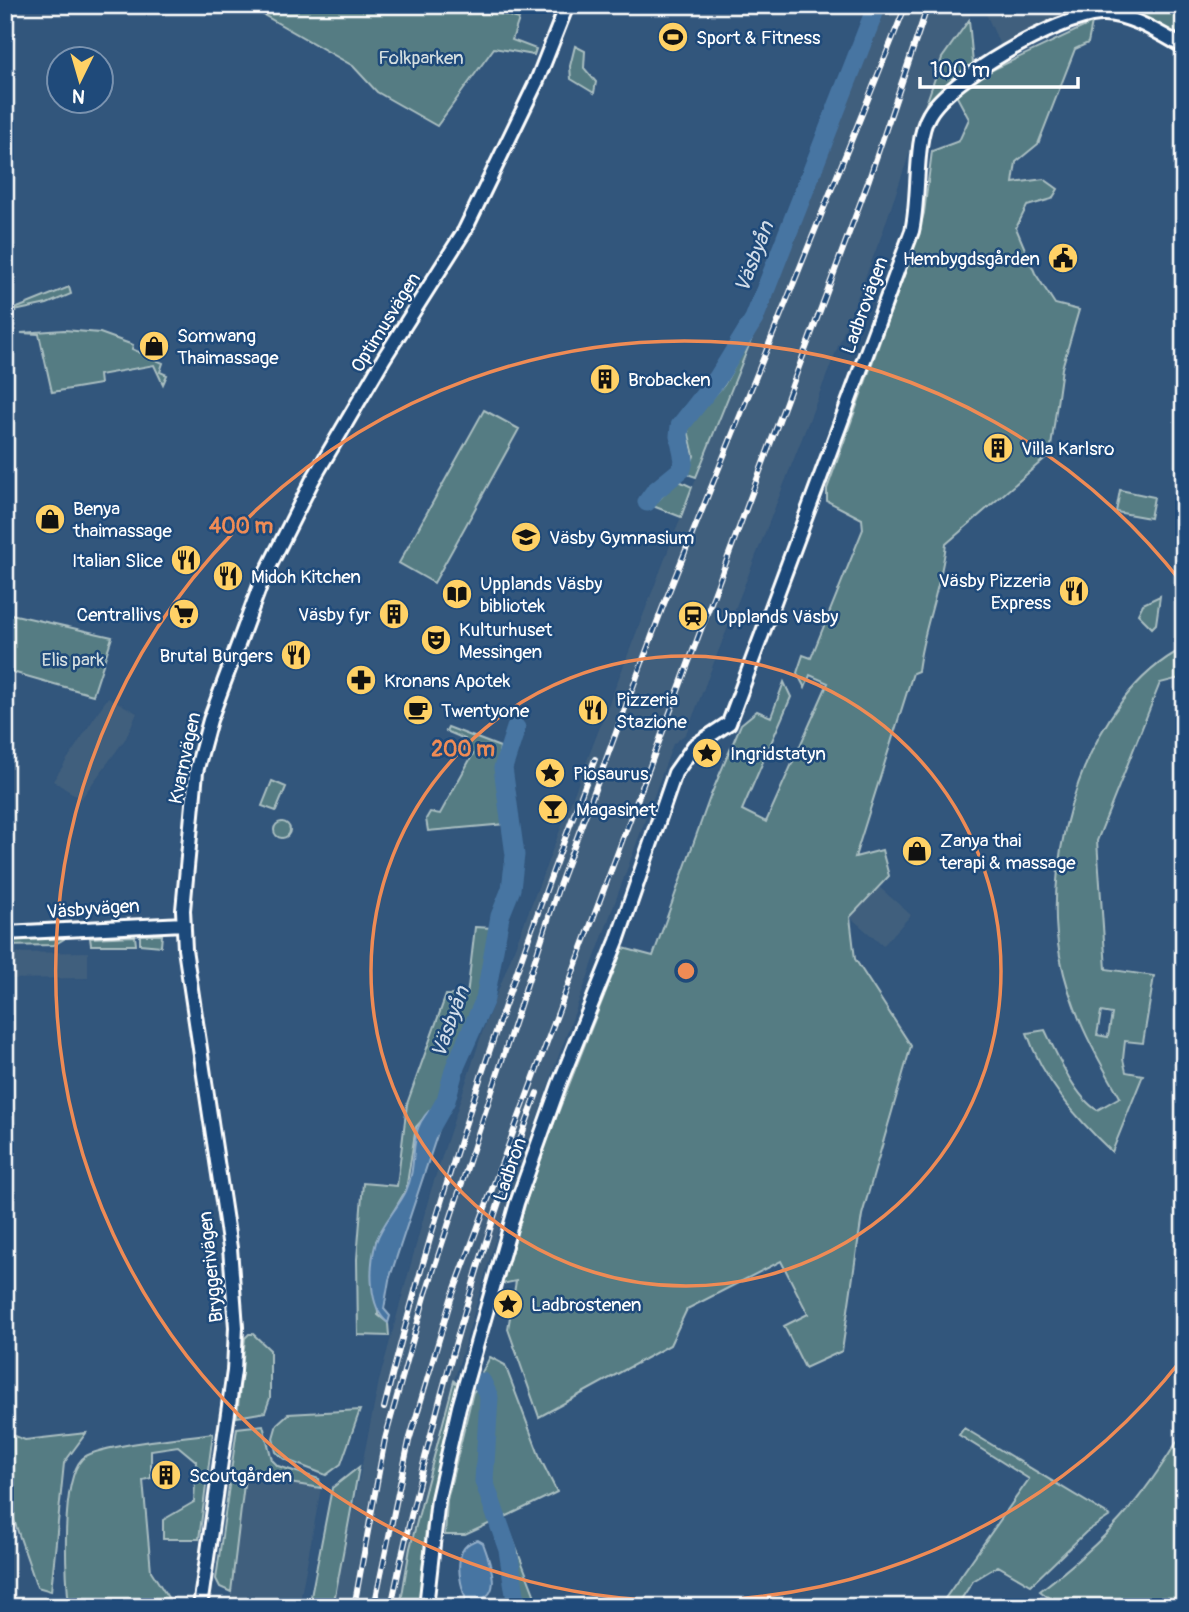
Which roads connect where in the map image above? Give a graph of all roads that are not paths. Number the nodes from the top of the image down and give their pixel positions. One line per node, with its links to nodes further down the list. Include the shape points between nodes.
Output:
1 (569, 5): 3 (street, Optimusvägen, via 465,230 312,481)
2 (1184, 47): 4 (street, Ladbrovägen, via 1114,15 1069,22 963,78 928,117 919,143 918,207 912,231 729,723 694,746)
3 (253, 606): 5 (street, Kvarnvägen, via 209,720 196,772)
4 (683, 760): 8 (street, Ladbron, via 517,1203 438,1499)
5 (184, 924): 6 (street, Väsbyvägen); 7 (street, Bryggerivägen, via 230,1248 236,1327 234,1371)
6 (5, 933)
7 (200, 1607)
8 (426, 1607)

